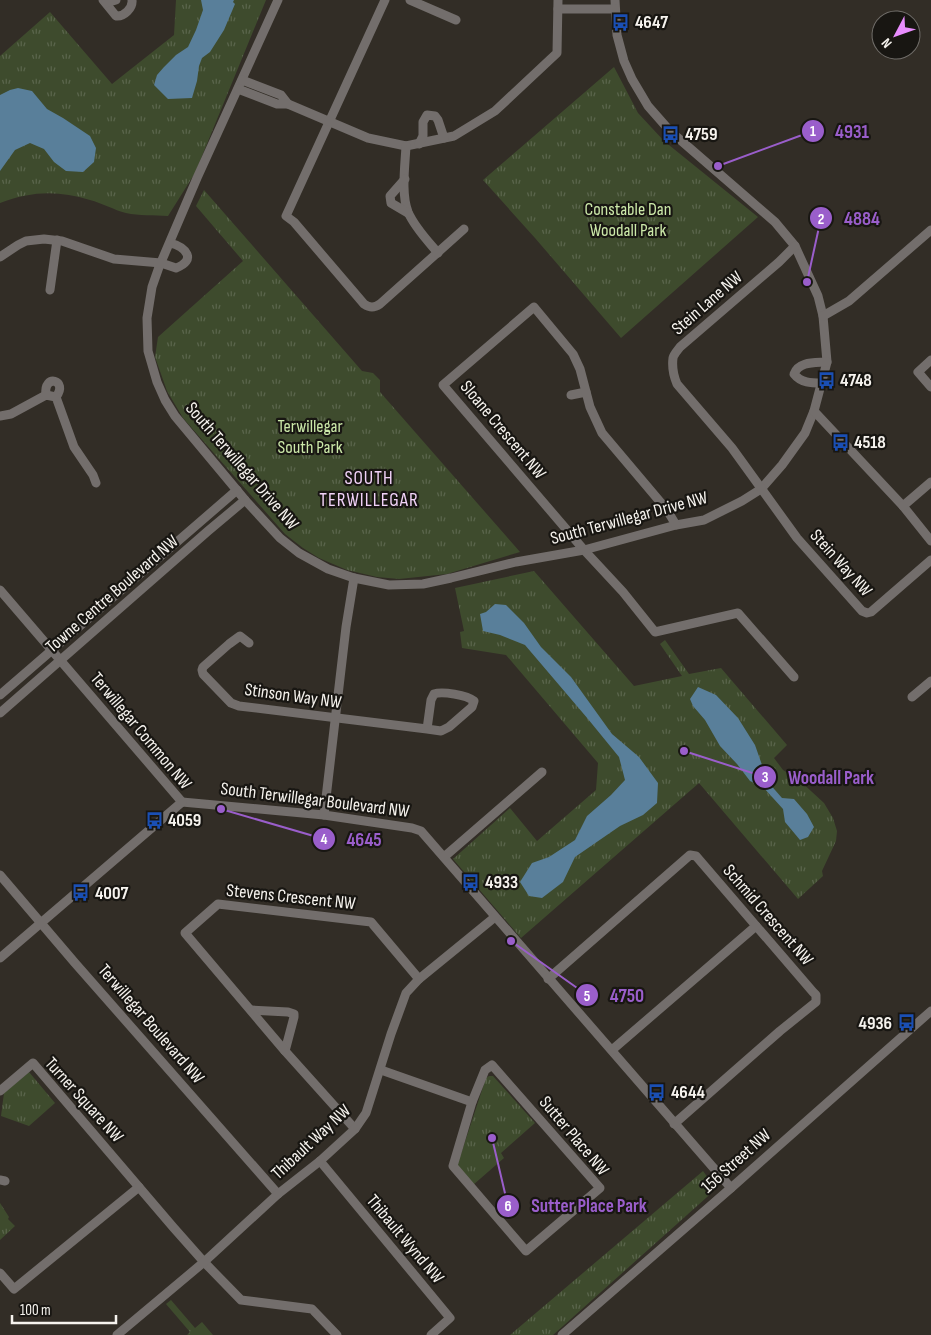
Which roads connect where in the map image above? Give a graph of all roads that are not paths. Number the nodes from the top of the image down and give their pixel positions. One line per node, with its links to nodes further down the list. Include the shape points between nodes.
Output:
1 (116, 0): 6 (street)
2 (132, 0): 6 (street, via 131,7 122,16 116,16)
3 (278, 0): 10 (street, South Terwillegar Drive NW)
4 (384, 0): 13 (street)
5 (410, 0): 9 (street)
6 (105, 2)
7 (558, 4): 8 (street); 14 (street, via 558,53 495,111 454,136)
8 (615, 4): 23 (street, South Terwillegar Drive NW, via 617,34 624,61 648,106 670,131 775,222)
9 (456, 20)
10 (242, 80): 11 (street, South Terwillegar Drive NW); 12 (street, via 281,95)
11 (238, 89): 12 (street, via 277,104); 22 (street, South Terwillegar Drive NW)
12 (288, 104): 13 (street)
13 (328, 121): 16 (street, via 368,138); 24 (street, via 286,216 369,307 380,304)
14 (444, 138): 15 (street); 15 (street, via 435,116 427,116)
15 (419, 144): 16 (street)
16 (406, 146): 17 (street)
17 (405, 179): 18 (street); 18 (street, via 390,196 391,203)
18 (408, 213): 24 (street)
19 (464, 229): 24 (street)
20 (931, 230): 28 (street, via 849,301)
21 (57, 240): 25 (street, via 26,241); 26 (street, via 114,259); 27 (street)
22 (170, 243): 26 (street, South Terwillegar Drive NW); 26 (street, via 185,250 187,259 176,268)
23 (795, 246): 28 (street, South Terwillegar Drive NW, via 818,296); 41 (street, Stein Lane NW, via 680,347 673,359 677,384 732,448)
24 (438, 253)
25 (0, 257)
26 (161, 263): 42 (street, South Terwillegar Drive NW, via 152,287 147,318 148,351 156,382 175,416)
27 (50, 290)
28 (823, 316): 30 (street, South Terwillegar Drive NW)
29 (931, 360): 32 (street, via 918,372)
30 (827, 362): 31 (street, South Terwillegar Drive NW); 31 (street, via 804,364 794,374 806,382)
31 (822, 383): 37 (street, South Terwillegar Drive NW)
32 (931, 387)
33 (586, 392): 35 (street); 45 (street, Sloane Crescent NW, via 602,432); 47 (street, Sloane Crescent NW, via 573,354 534,307 443,385)
34 (46, 394): 36 (street); 36 (street, via 46,384 55,381 60,386); 38 (street, via 11,414)
35 (571, 395)
36 (56, 397): 40 (street, via 74,446)
37 (814, 411): 41 (street, South Terwillegar Drive NW, via 805,433); 44 (street)
38 (0, 416)
39 (931, 482): 44 (street)
40 (96, 483)
41 (761, 489): 45 (street, South Terwillegar Drive NW, via 704,520); 48 (street, Stein Way NW, via 796,538 862,611 871,612)
42 (237, 490): 43 (street, South Terwillegar Drive NW); 52 (street, Towne Centre Boulevard NW)
43 (245, 500): 49 (street, South Terwillegar Drive NW, via 280,538 299,553 328,570); 53 (street, Towne Centre Boulevard NW)
44 (903, 506): 46 (street)
45 (676, 525): 47 (street, South Terwillegar Drive NW)
46 (931, 541)
47 (584, 550): 49 (street, South Terwillegar Drive NW, via 423,584 389,585); 54 (street, via 655,632 738,613)
48 (931, 560)
49 (354, 578): 59 (street)
50 (0, 590): 52 (street, Terwillegar Common NW)
51 (249, 643): 59 (street, Stinson Way NW, via 240,636 202,670 231,703)
52 (52, 650): 53 (street, Terwillegar Common NW); 56 (street, Towne Centre Boulevard NW)
53 (61, 660): 58 (street, Towne Centre Boulevard NW); 62 (street, Terwillegar Common NW)
54 (794, 677)
55 (931, 681): 57 (street)
56 (0, 695)
57 (912, 697)
58 (0, 713)
59 (335, 718): 60 (street, Stinson Way NW); 63 (street)
60 (427, 729): 60 (street, Stinson Way NW, via 441,731 449,728 472,707 474,701 440,692 434,694)
61 (542, 772): 64 (street)
62 (182, 802): 63 (street, South Terwillegar Boulevard NW); 67 (street, Terwillegar Common NW)
63 (324, 815): 64 (street, South Terwillegar Boulevard NW, via 416,828)
64 (444, 857): 66 (street, South Terwillegar Boulevard NW)
65 (0, 875): 67 (street, Terwillegar Boulevard NW)
66 (495, 917): 70 (street, Thibault Way NW); 71 (street, South Terwillegar Boulevard NW)
67 (42, 923): 69 (street, Terwillegar Common NW); 84 (street, Terwillegar Boulevard NW)
68 (756, 926): 71 (street, Schmid Crescent NW, via 696,856 690,855); 74 (street); 79 (street, Schmid Crescent NW, via 814,992 816,1002)
69 (0, 958)
70 (419, 979): 72 (street, Stevens Crescent NW, via 371,922 218,904 185,933); 76 (street, Thibault Way NW, via 406,993)
71 (548, 979): 74 (street, South Terwillegar Boulevard NW)
72 (251, 1010): 75 (street, Stevens Crescent NW); 75 (street, via 294,1014)
73 (931, 1010): 83 (street, 156 Street NW)
74 (612, 1050): 79 (street, South Terwillegar Boulevard NW)
75 (286, 1051): 80 (street, Stevens Crescent NW)
76 (380, 1070): 78 (street); 80 (street, Thibault Way NW, via 366,1113)
77 (0, 1091): 82 (street, Turner Square NW, via 33,1063)
78 (472, 1102): 78 (street, Sutter Place NW, via 485,1070 492,1065 600,1188 526,1251 453,1166)
79 (674, 1124): 83 (street, South Terwillegar Boulevard NW)
80 (355, 1129): 81 (street, Thibault Way NW)
81 (320, 1161): 84 (street, Thibault Way NW); 89 (street, Thibault Wynd NW, via 450,1318)
82 (140, 1187): 85 (street, Turner Square NW); 86 (street, via 14,1289)
83 (731, 1188): 90 (street, 156 Street NW)
84 (278, 1194): 85 (street, Thibault Way NW)
85 (204, 1262): 87 (street, Thibault Way NW); 88 (street, via 241,1300 312,1309)
86 (0, 1273)
87 (117, 1335)
88 (337, 1335)
89 (431, 1335)
90 (562, 1335)

